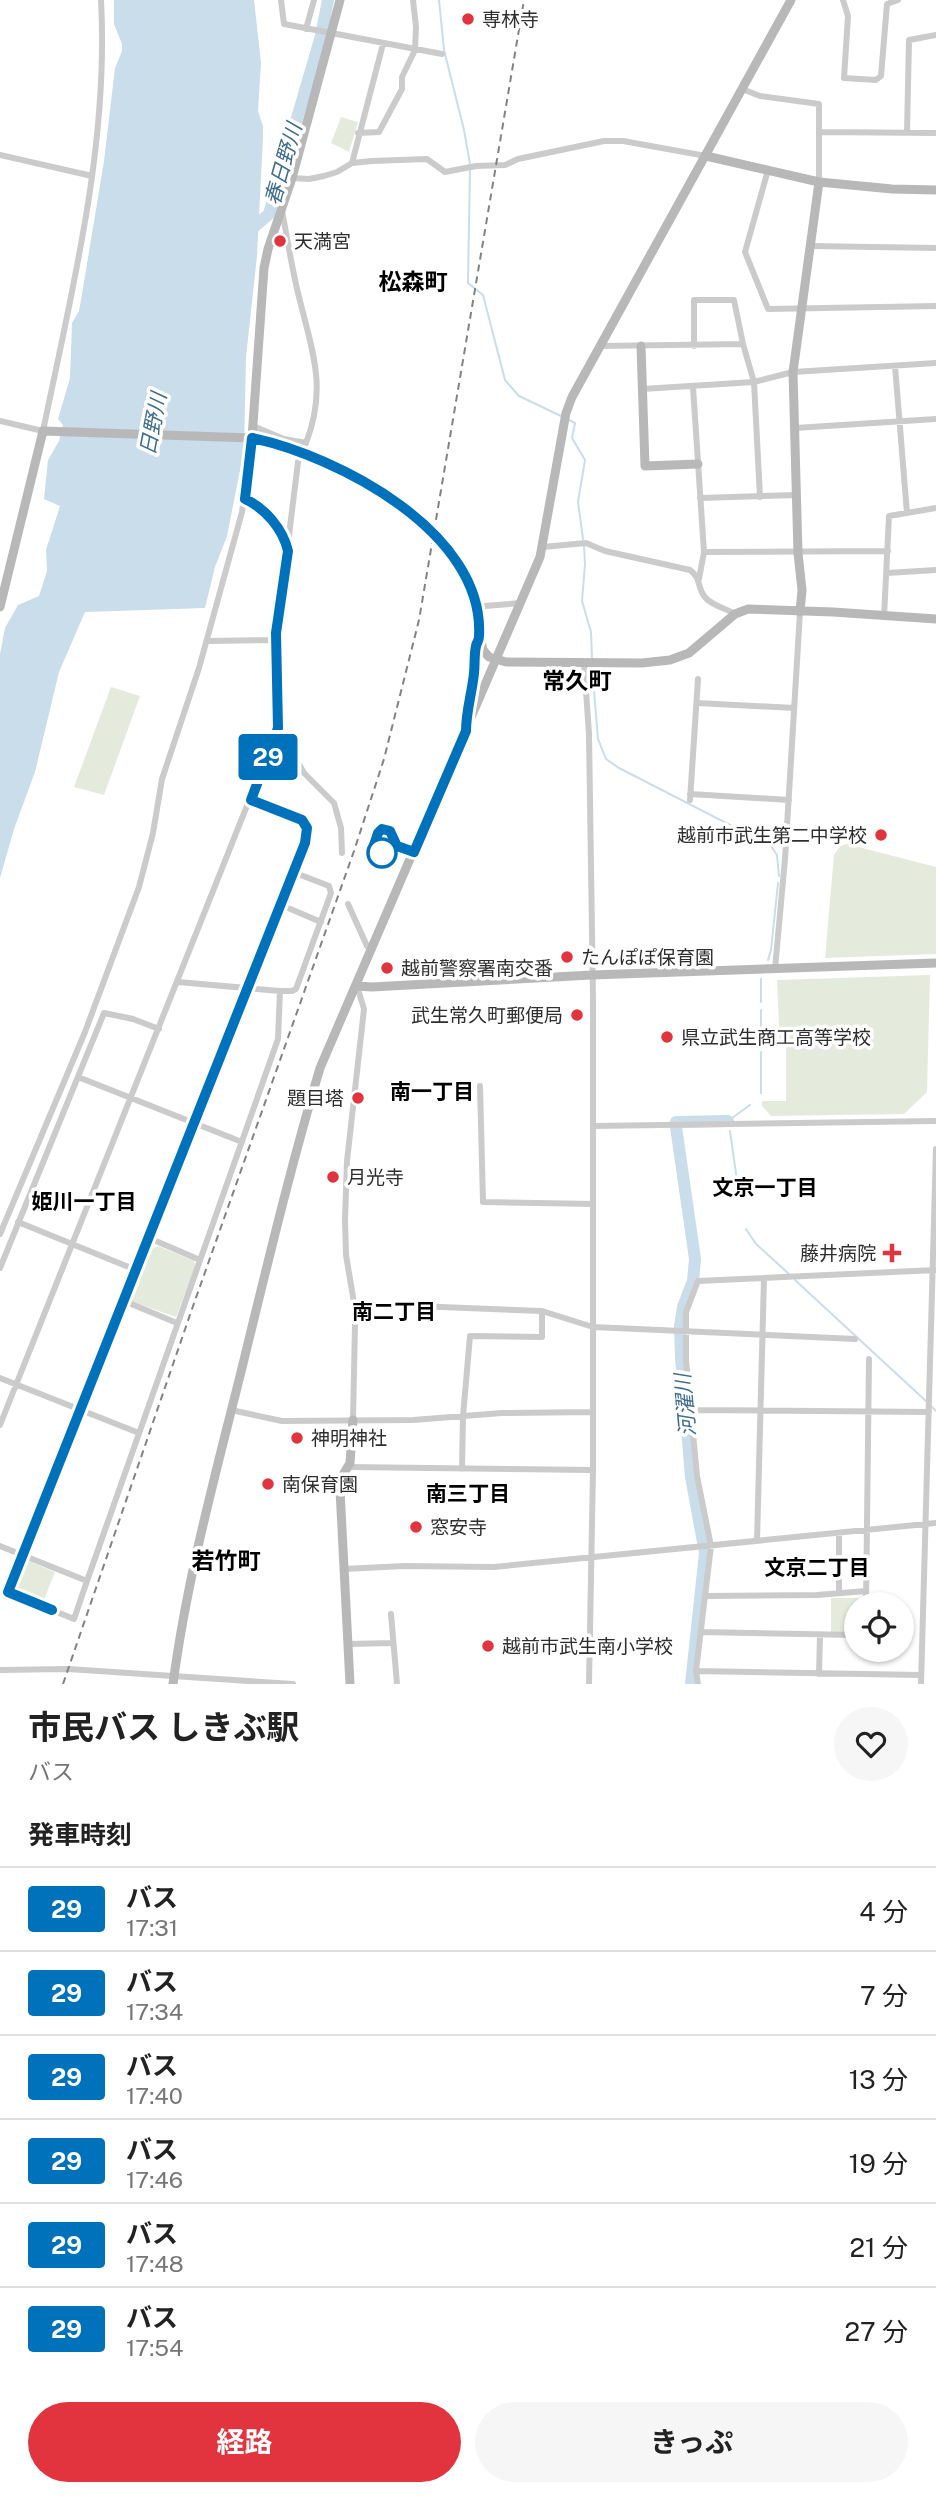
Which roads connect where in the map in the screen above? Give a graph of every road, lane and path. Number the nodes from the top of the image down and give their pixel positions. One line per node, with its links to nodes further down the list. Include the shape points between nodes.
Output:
1 (101, 0): 24 (street, via 103,65)
2 (281, 0): 9 (street, via 284,24)
3 (314, 0): 9 (street)
4 (340, 0): 10 (street)
5 (413, 0): 13 (street)
6 (791, 0): 15 (street)
7 (843, 0): 8 (street, via 848,16 844,78 876,80 881,76 887,4)
8 (898, 0)
9 (310, 29): 10 (street)
10 (331, 34): 12 (street); 25 (street)
11 (936, 35): 17 (street, via 909,40)
12 (383, 44): 13 (street); 18 (street)
13 (415, 50): 14 (street); 18 (street, via 402,77 402,89 379,132)
14 (442, 54)
15 (742, 89): 16 (street, via 819,104); 21 (street)
16 (820, 132): 17 (street); 26 (street)
17 (907, 132): 19 (street)
18 (358, 133): 22 (street)
19 (936, 133)
20 (0, 155): 24 (street)
21 (706, 156): 22 (street, via 604,141 505,164 446,172 428,159); 23 (street); 34 (street)
22 (352, 163): 25 (street, via 324,176)
23 (768, 170): 26 (street); 32 (street, via 745,252 768,309)
24 (92, 176): 48 (street)
25 (292, 178): 28 (street)
26 (819, 182): 27 (street); 29 (street)
27 (936, 190)
28 (281, 209): 46 (street, via 264,268); 46 (street, via 316,357 315,411 306,443)
29 (810, 246): 30 (street); 32 (street)
30 (936, 248)
31 (936, 306): 32 (street)
32 (802, 309): 39 (street)
33 (743, 344): 36 (street); 36 (street, via 734,300 694,300); 40 (street)
34 (599, 346): 35 (street); 58 (street, via 572,397)
35 (640, 346): 36 (street); 42 (street)
36 (694, 346)
37 (936, 363): 38 (street)
38 (895, 366): 39 (street); 45 (street)
39 (793, 372): 40 (street); 47 (street)
40 (754, 382): 41 (street); 53 (street)
41 (693, 387): 42 (street); 51 (street)
42 (642, 389): 51 (street, via 645,466)
43 (936, 419): 45 (street)
44 (0, 421): 48 (street)
45 (901, 421): 47 (street); 57 (street)
46 (253, 426): 49 (street)
47 (795, 428): 52 (street)
48 (43, 430): 49 (street); 68 (street)
49 (249, 438): 55 (street); 73 (street, bridge, via 296,451 373,487 414,515 454,557 469,585)
50 (298, 462): 59 (street)
51 (698, 464): 54 (street)
52 (797, 495): 53 (street); 62 (street)
53 (760, 496): 54 (street)
54 (700, 498): 61 (street)
55 (245, 499): 59 (street, via 256,504 278,528); 75 (street)
56 (936, 508): 57 (street)
57 (907, 513): 60 (street, via 889,516)
58 (543, 547): 65 (street, via 586,542 605,551 690,570); 66 (street)
59 (288, 551): 74 (street)
60 (888, 551): 62 (street); 64 (street)
61 (704, 552): 62 (street); 65 (street)
62 (798, 553): 69 (street)
63 (936, 569): 64 (street)
64 (887, 573): 71 (street)
65 (699, 579): 70 (street, via 706,600)
66 (521, 603): 67 (street); 76 (street)
67 (485, 606)
68 (0, 607)
69 (800, 612): 70 (street, via 748,609); 71 (street); 80 (street)
70 (735, 614): 77 (street, via 689,653 670,660)
71 (884, 617): 72 (street)
72 (936, 619)
73 (479, 637): 76 (street, via 485,654); 82 (street)
74 (277, 639): 75 (street); 81 (street)
75 (207, 640): 112 (street, via 162,779 150,850 128,919)
76 (496, 661): 77 (street); 82 (street)
77 (590, 662): 95 (street)
78 (698, 680): 79 (street)
79 (697, 703): 80 (street); 84 (street, via 690,797)
80 (794, 708): 84 (street)
81 (278, 728): 83 (street); 87 (street, via 304,773 334,803)
82 (466, 731): 86 (street)
83 (251, 800): 88 (street, via 306,823 305,843); 96 (street)
84 (789, 800): 94 (street)
85 (397, 846): 86 (street)
86 (414, 852): 92 (street)
87 (342, 853)
88 (293, 872): 90 (street); 91 (street, via 329,886)
89 (348, 904): 92 (street, via 367,946)
90 (281, 905): 91 (street); 98 (street)
91 (321, 922): 99 (street, via 296,989)
92 (373, 949): 97 (street)
93 (936, 963): 94 (street)
94 (775, 969): 95 (street)
95 (592, 975): 97 (street); 106 (street)
96 (178, 982): 98 (street); 100 (street)
97 (357, 986): 132 (street, via 320,1068); 139 (street, via 364,1009 347,1161 344,1237 355,1325)
98 (248, 988): 99 (street); 105 (street)
99 (280, 991): 107 (street, via 278,1039)
100 (159, 1029): 101 (street, via 104,1013); 103 (street)
101 (78, 1077): 103 (street); 111 (street)
102 (480, 1086): 110 (street, via 483,1202)
103 (131, 1098): 105 (street); 114 (street)
104 (936, 1121): 106 (street)
105 (195, 1123): 107 (street); 113 (street)
106 (593, 1126): 110 (street)
107 (242, 1142): 115 (street)
108 (936, 1149): 109 (street)
109 (935, 1199): 118 (street)
110 (593, 1204): 124 (street)
111 (18, 1222): 114 (street); 116 (street)
112 (0, 1234)
113 (149, 1238): 115 (street); 117 (street)
114 (73, 1243): 117 (street); 130 (street)
115 (200, 1260): 123 (street)
116 (0, 1268)
117 (136, 1269): 120 (street)
118 (935, 1270): 119 (street); 137 (street)
119 (764, 1278): 125 (street, via 698,1281 686,1312); 126 (street)
120 (124, 1301): 123 (street); 131 (street)
121 (416, 1306): 122 (street)
122 (542, 1311): 124 (street); 138 (street, via 542,1337 470,1336)
123 (177, 1323): 141 (street)
124 (593, 1327): 125 (street); 135 (street)
125 (685, 1331): 126 (street); 133 (street)
126 (762, 1335): 127 (street); 134 (street)
127 (855, 1339)
128 (869, 1359): 136 (street)
129 (0, 1378): 130 (street)
130 (16, 1385): 131 (street); 140 (street)
131 (80, 1409): 141 (street); 152 (street)
132 (231, 1410): 139 (street, via 275,1420); 170 (street, via 190,1577)
133 (690, 1410): 134 (street); 151 (street)
134 (760, 1411): 136 (street); 149 (street)
135 (593, 1412): 138 (street); 144 (street)
136 (868, 1412): 137 (street); 147 (street)
137 (932, 1412): 146 (street)
138 (463, 1416): 139 (street); 143 (street)
139 (352, 1420): 142 (street)
140 (0, 1425)
141 (139, 1433): 155 (street)
142 (348, 1467): 143 (street); 154 (street, via 340,1484)
143 (462, 1469): 144 (street)
144 (593, 1470): 153 (street)
145 (936, 1523): 146 (street)
146 (927, 1524): 147 (street); 169 (street)
147 (866, 1530): 148 (street); 156 (street)
148 (839, 1533): 149 (street); 157 (street)
149 (757, 1541): 151 (street)
150 (0, 1546): 152 (street)
151 (711, 1546): 153 (street); 158 (street)
152 (22, 1554): 155 (street); 155 (street, via 8,1592 74,1619)
153 (592, 1558): 154 (street, via 481,1568); 175 (street)
154 (344, 1569): 164 (street)
155 (87, 1581)
156 (866, 1591): 157 (street)
157 (839, 1593): 158 (street)
158 (706, 1596): 160 (street)
159 (391, 1614): 163 (street)
160 (701, 1632): 161 (street); 166 (street)
161 (820, 1635): 162 (street); 167 (street)
162 (844, 1635)
163 (393, 1643): 164 (street); 174 (street)
164 (349, 1644): 173 (street)
165 (0, 1670): 170 (street, via 68,1670)
166 (696, 1671): 167 (street); 176 (street)
167 (819, 1674): 168 (street)
168 (867, 1675): 169 (street); 177 (street)
169 (921, 1675): 178 (street)
170 (174, 1680): 171 (street)
171 (221, 1682): 172 (street)
172 (293, 1684)
173 (350, 1684)
174 (397, 1684)
175 (589, 1684)
176 (698, 1684)
177 (867, 1684)
178 (921, 1684)

